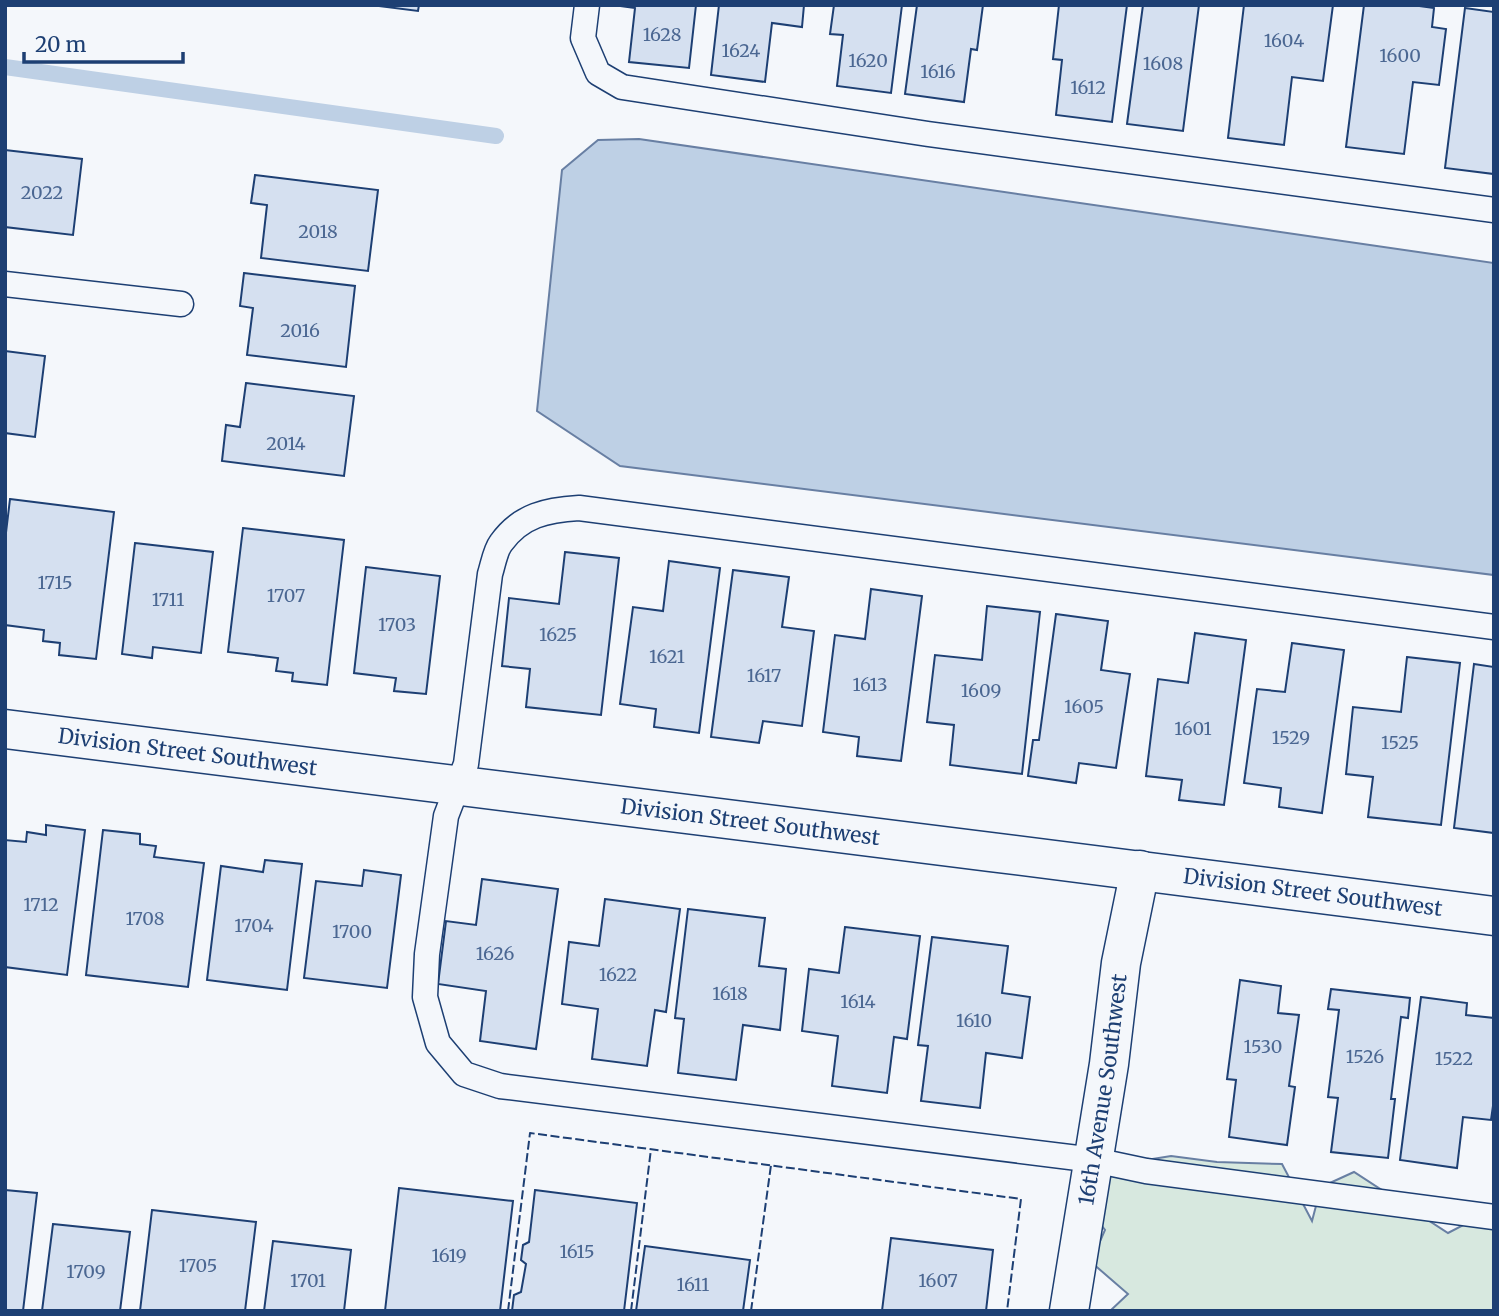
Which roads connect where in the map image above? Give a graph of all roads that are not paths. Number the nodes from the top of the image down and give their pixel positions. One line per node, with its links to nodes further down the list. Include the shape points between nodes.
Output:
1 (587, 5): 2 (lane, via 583,38 598,73 622,87 928,134)
2 (1494, 210)
3 (5, 284): 4 (lane)
4 (181, 304)
5 (1494, 626): 7 (lane, via 579,508 551,509 521,522 499,544 490,574 467,764)
6 (5, 729): 7 (street, Division Street Southwest)
7 (456, 788): 8 (street, Division Street Southwest); 10 (lane, via 446,816 425,997 438,1043 464,1074 500,1086)
8 (1140, 870): 9 (street, Division Street Southwest); 10 (street, 16th Avenue Southwest, via 1121,963)
9 (1494, 916)
10 (1094, 1160): 11 (lane, via 1146,1171); 12 (street, 16th Avenue Southwest)
11 (1494, 1217)
12 (1069, 1311)

